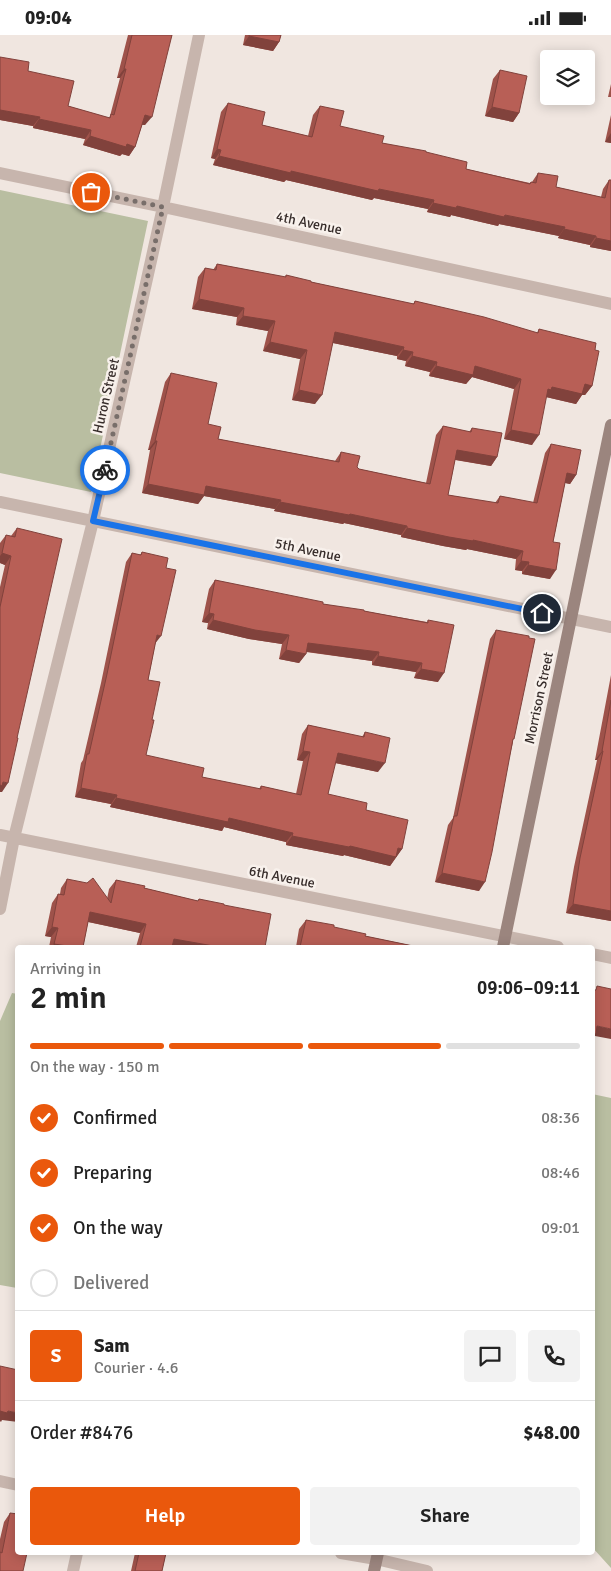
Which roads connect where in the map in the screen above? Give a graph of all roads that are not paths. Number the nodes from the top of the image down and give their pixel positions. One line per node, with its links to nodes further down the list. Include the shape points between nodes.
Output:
1 (199, 35): 3 (street, Huron Street)
2 (0, 173): 3 (street, 4th Avenue)
3 (163, 207): 4 (street, 4th Avenue); 7 (street, Huron Street)
4 (611, 304)
5 (611, 425): 8 (street, Morrison Street)
6 (0, 502): 7 (street, 5th Avenue)
7 (93, 521): 8 (street, 5th Avenue); 11 (street, Huron Street)
8 (571, 618): 9 (street, 5th Avenue); 13 (street, Morrison Street)
9 (611, 627)
10 (0, 835): 11 (street, 6th Avenue)
11 (14, 838): 12 (street, Huron Street); 13 (street, 6th Avenue)
12 (0, 909)
13 (504, 942): 14 (street, 6th Avenue)
14 (536, 945)
15 (595, 955): 16 (street)
16 (611, 958)
17 (0, 1481): 18 (street)
18 (15, 1484)
19 (77, 1555): 22 (street)
20 (350, 1555): 21 (street)
21 (376, 1561): 23 (street)
22 (73, 1571)
23 (427, 1571)

